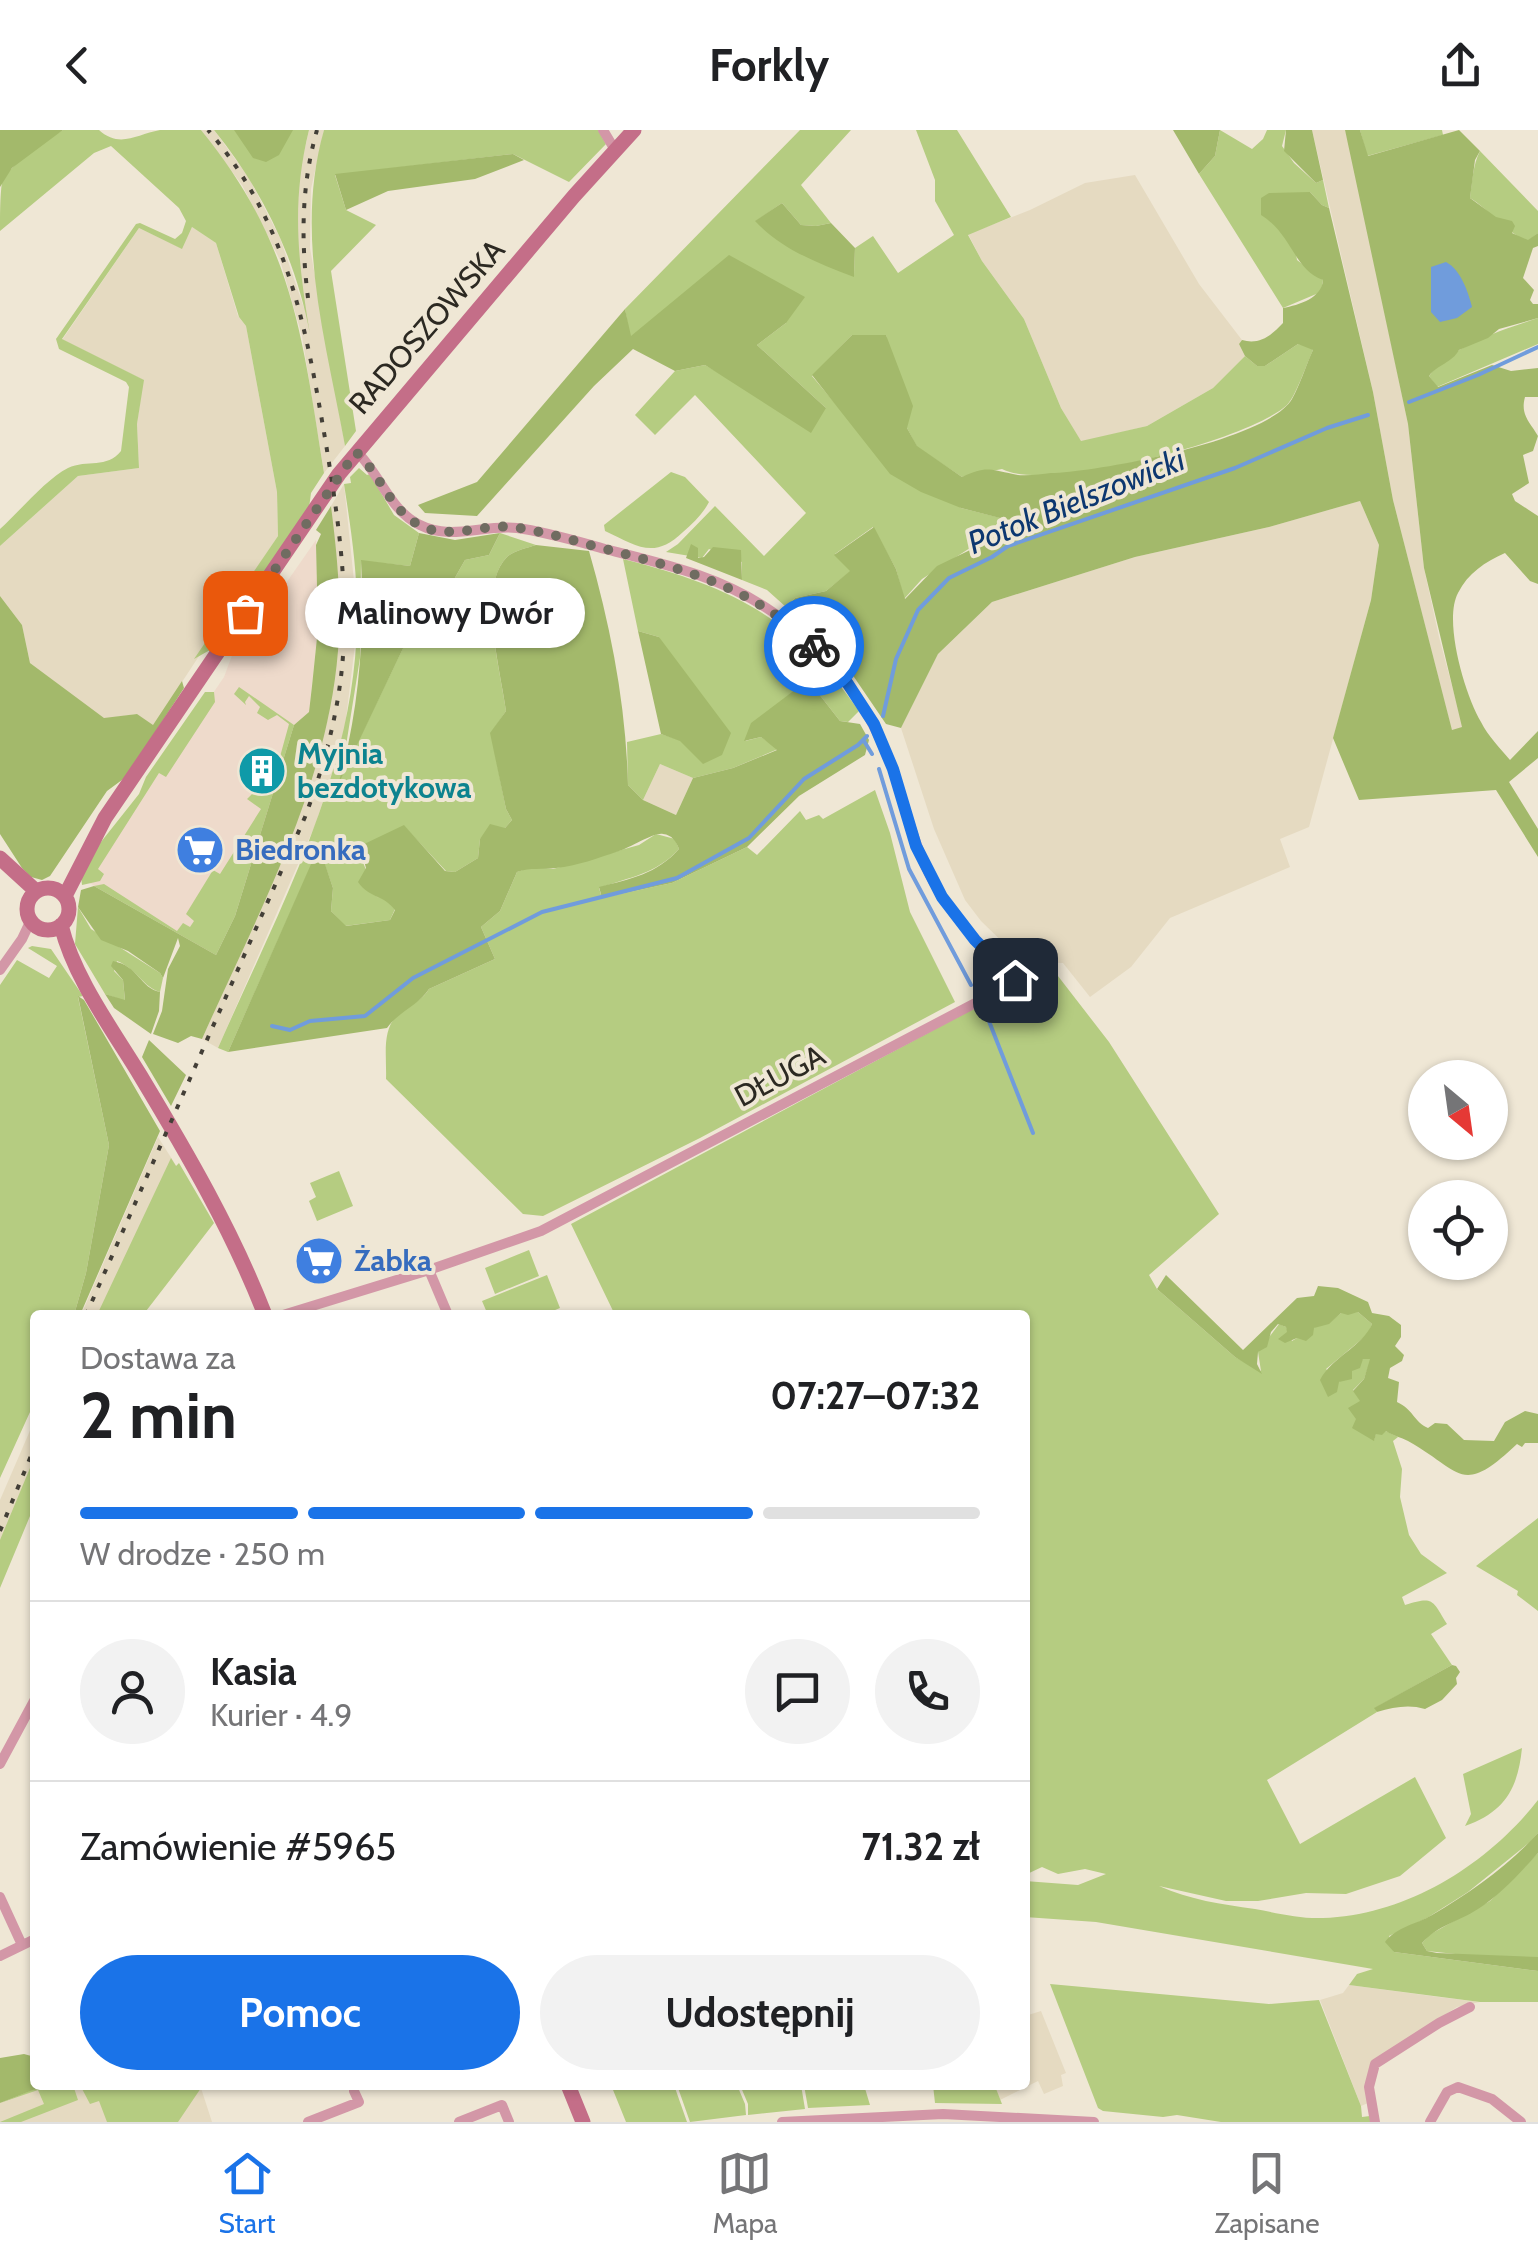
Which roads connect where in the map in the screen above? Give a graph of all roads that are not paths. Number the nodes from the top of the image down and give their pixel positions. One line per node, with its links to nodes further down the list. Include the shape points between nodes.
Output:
1 (603, 130): 3 (street)
2 (634, 130): 3 (street, RADOSZOWSKA)
3 (615, 150): 4 (street, RADOSZOWSKA)
4 (356, 452): 5 (street, RADOSZOWSKA); 12 (street, via 399,510 429,530 527,530 679,568 733,588 801,634 838,671 874,724 916,846 942,897)
5 (105, 818): 8 (street, RADOSZOWSKA); 9 (street, RADOSZOWSKA)
6 (0, 858): 9 (street)
7 (0, 868): 9 (street)
8 (64, 896): 9 (street); 9 (street, via 69,909)
9 (41, 912): 11 (street); 14 (street, via 65,940 225,1221)
10 (1042, 968): 12 (street, DŁUGA)
11 (0, 970)
12 (1015, 980): 13 (street, DŁUGA, via 542,1231)
13 (429, 1270): 15 (street, DŁUGA); 16 (street)
14 (263, 1310)
15 (298, 1310)
16 (446, 1310)
17 (30, 1713): 18 (street)
18 (0, 1764)
19 (0, 1897): 21 (street)
20 (30, 1941): 21 (street)
21 (22, 1945): 22 (street)
22 (0, 1956)
23 (1470, 2007): 33 (street, via 1375,2064 1369,2087)
24 (570, 2090): 30 (street)
25 (354, 2091): 27 (street, via 359,2102)
26 (943, 2118): 31 (street); 32 (street)
27 (308, 2122)
28 (459, 2122): 29 (street, via 502,2105)
29 (508, 2122)
30 (583, 2122)
31 (782, 2122)
32 (1094, 2122)
33 (1375, 2122)
34 (1430, 2122): 35 (street, via 1458,2086 1492,2099)
35 (1521, 2122)

